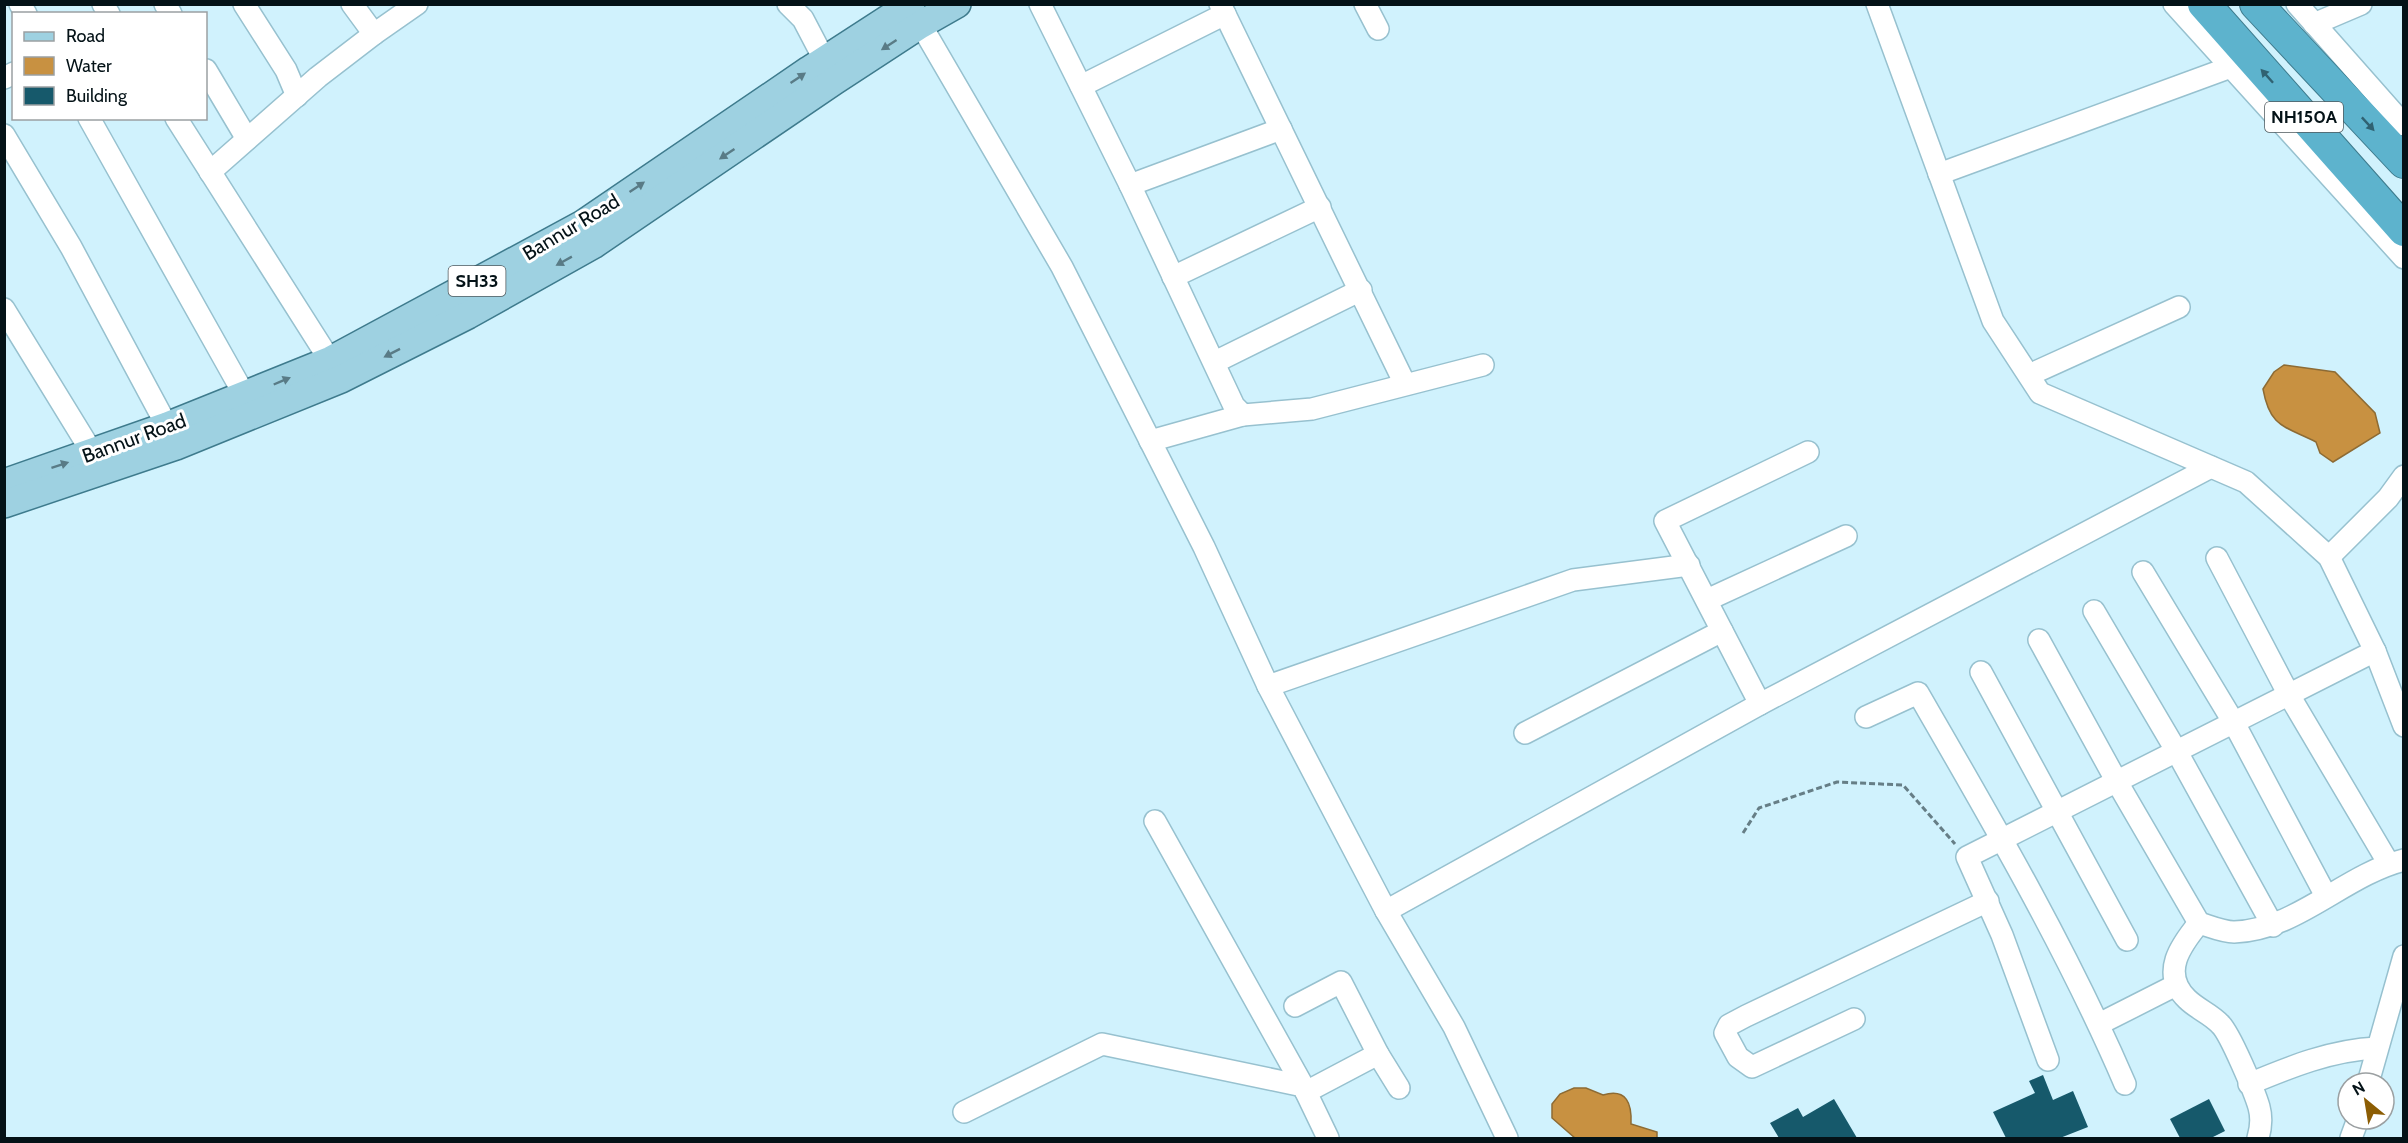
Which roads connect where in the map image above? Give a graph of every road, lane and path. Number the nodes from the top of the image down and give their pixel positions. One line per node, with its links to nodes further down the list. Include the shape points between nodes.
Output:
1 (244, 4): 23 (street, via 286,70)
2 (352, 4): 18 (street)
3 (417, 4): 18 (street)
4 (788, 4): 19 (street, via 803,19)
5 (957, 4): 15 (main road)
6 (1040, 4): 22 (street)
7 (1365, 4): 17 (street)
8 (1877, 4): 32 (street)
9 (2174, 4): 20 (street)
10 (2204, 4): 35 (highway, NH150A, one-way to 10)
11 (2256, 4): 30 (highway, NH150A, one-way to 30)
12 (2297, 4): 16 (street)
13 (2351, 6): 16 (street)
14 (1223, 9): 22 (street); 27 (street)
15 (913, 10): 19 (main road, Bannur Road / SH33); 43 (main road, one-way to 43, via 593,245 468,315); 49 (street, via 1062,267)
16 (2314, 24): 26 (street)
17 (1378, 28)
18 (374, 34): 23 (street)
19 (825, 61): 43 (main road, Bannur Road / SH33, one-way to 19, via 583,224)
20 (2231, 67): 32 (street); 36 (street)
21 (207, 72): 29 (street)
22 (1081, 86): 33 (street)
23 (297, 96): 29 (street)
24 (90, 120): 46 (street)
25 (177, 120): 31 (street)
26 (2403, 125)
27 (1281, 129): 33 (street); 34 (street)
28 (4, 135): 48 (street, via 71,247)
29 (247, 139): 31 (street)
30 (2403, 162)
31 (210, 172): 43 (street)
32 (1939, 174): 44 (street, via 1993,321)
33 (1130, 185): 37 (street)
34 (1320, 207): 37 (street); 38 (street)
35 (2403, 230)
36 (2403, 258)
37 (1173, 277): 41 (street)
38 (1361, 290): 41 (street); 45 (street)
39 (2179, 308): 44 (street)
40 (4, 309): 51 (street)
41 (1215, 362): 47 (street, via 1234,406)
42 (1482, 365): 45 (street)
43 (336, 369): 46 (main road, Bannur Road / SH33, one-way to 43); 55 (main road, via 176,447)
44 (2029, 375): 52 (street, via 2040,393)
45 (1405, 384): 47 (street, via 1312,409)
46 (245, 396): 48 (main road, Bannur Road / SH33)
47 (1243, 415): 49 (street)
48 (167, 426): 51 (main road, Bannur Road / SH33)
49 (1150, 441): 67 (street)
50 (1808, 452): 59 (street, via 1665,521)
51 (93, 454): 54 (main road, Bannur Road / SH33, one-way to 51)
52 (2211, 467): 57 (street, via 2246,482); 69 (street)
53 (2403, 476): 57 (street, via 2388,498)
54 (4, 483)
55 (4, 504)
56 (1846, 536): 61 (street)
57 (2329, 557): 65 (street)
58 (2217, 558): 68 (street)
59 (1689, 565): 61 (street); 67 (street, via 1573,580)
60 (2143, 573): 71 (street)
61 (1707, 600): 63 (street)
62 (2094, 611): 74 (street)
63 (1722, 631): 69 (street); 73 (street)
64 (2039, 640): 75 (street)
65 (2375, 651): 68 (street); 72 (street)
66 (1981, 672): 76 (street)
67 (1268, 686): 84 (street)
68 (2289, 695): 71 (street); 81 (street)
69 (1760, 704): 84 (street)
70 (1866, 717): 79 (street, via 1918,693)
71 (2234, 723): 74 (street); 82 (street)
72 (2403, 726)
73 (1526, 733)
74 (2177, 752): 75 (street); 86 (street)
75 (2116, 782): 76 (street); 85 (street)
76 (2059, 811): 79 (street); 87 (street)
77 (1155, 821): 100 (street)
78 (1743, 833): 80 (path, via 1759,808 1837,782 1903,785)
79 (2002, 839): 80 (street); 92 (street)
80 (1967, 857): 83 (street)
81 (2396, 862): 82 (street)
82 (2326, 896): 86 (street)
83 (1988, 901): 91 (street, via 1746,1016 1729,1025 1725,1033 1738,1057 1752,1067); 95 (street)
84 (1386, 911): 103 (street, via 1454,1027)
85 (2199, 923): 86 (street, via 2232,932); 89 (street, via 2178,948 2174,966)
86 (2273, 926)
87 (2127, 940)
88 (2403, 956): 93 (street)
89 (2176, 985): 92 (street); 98 (street, via 2187,999 2222,1025)
90 (1295, 1006): 94 (street, via 1341,982)
91 (1854, 1019)
92 (2099, 1024): 97 (street)
93 (2377, 1048): 96 (street); 98 (street, via 2359,1048 2303,1061)
94 (1378, 1054): 99 (street); 100 (street)
95 (2048, 1060)
96 (2371, 1071)
97 (2125, 1084)
98 (2249, 1084): 104 (street, via 2259,1106)
99 (1399, 1088)
100 (1305, 1089): 101 (street, via 1102,1044); 102 (street)
101 (964, 1112)
102 (1328, 1138)
103 (1508, 1138)
104 (2258, 1138)

